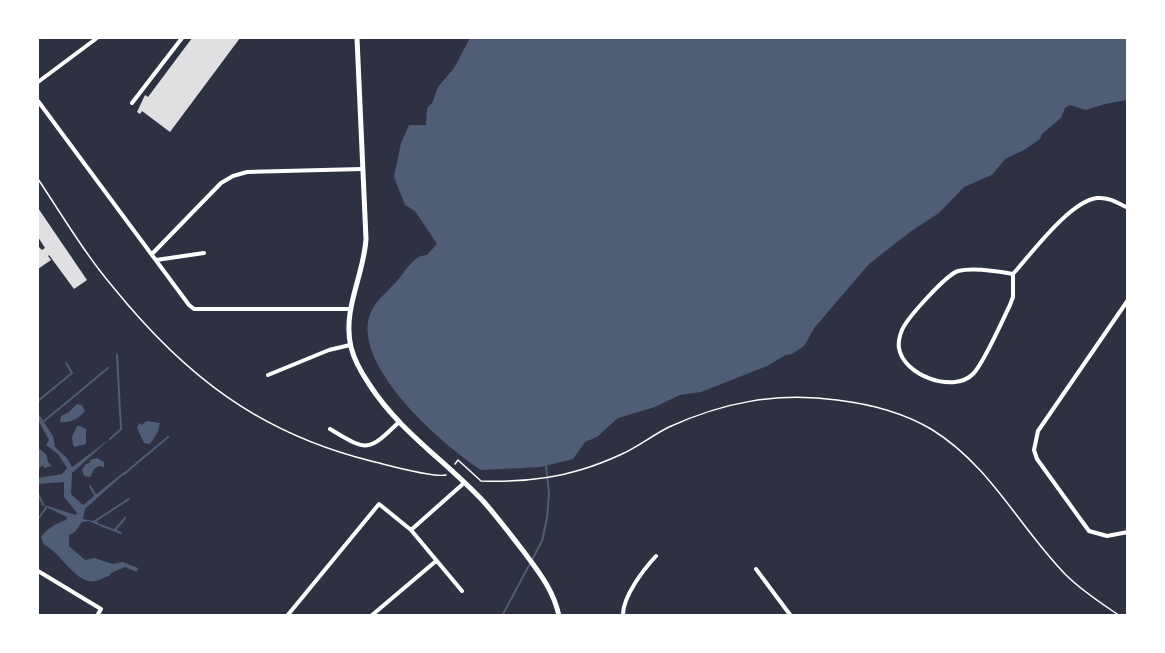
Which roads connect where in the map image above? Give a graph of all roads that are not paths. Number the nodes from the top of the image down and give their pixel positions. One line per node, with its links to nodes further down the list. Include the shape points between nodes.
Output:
1 (97, 38): 4 (street)
2 (182, 38): 6 (street)
3 (357, 38): 7 (main road)
4 (38, 82)
5 (38, 101): 10 (street)
6 (132, 103)
7 (362, 169): 10 (street, via 247,172 233,176 221,183); 14 (main road, via 365,249)
8 (1128, 208): 12 (street, via 1105,198 1085,201 1051,231)
9 (204, 254): 11 (street)
10 (152, 255): 11 (street)
11 (156, 260): 14 (street, via 194,309)
12 (1013, 274): 12 (street, via 1010,305 974,373 961,381 941,383 906,362 899,348 901,332 951,274 966,270)
13 (1128, 300): 21 (street, via 1034,441 1037,459 1089,531 1107,536)
14 (351, 309): 15 (main road)
15 (350, 345): 16 (street); 17 (main road, via 359,368)
16 (268, 375)
17 (399, 422): 18 (street, via 370,446); 19 (main road)
18 (330, 429)
19 (464, 483): 20 (street); 30 (main road, via 484,502 537,570)
20 (411, 530): 23 (street); 28 (street, via 380,504)
21 (1128, 531)
22 (656, 556): 31 (street, via 632,588)
23 (436, 561): 26 (street); 29 (street)
24 (756, 569): 32 (street)
25 (38, 571): 27 (street, via 101,609)
26 (462, 591)
27 (97, 615)
28 (287, 615)
29 (371, 615)
30 (559, 615)
31 (623, 615)
32 (790, 615)

